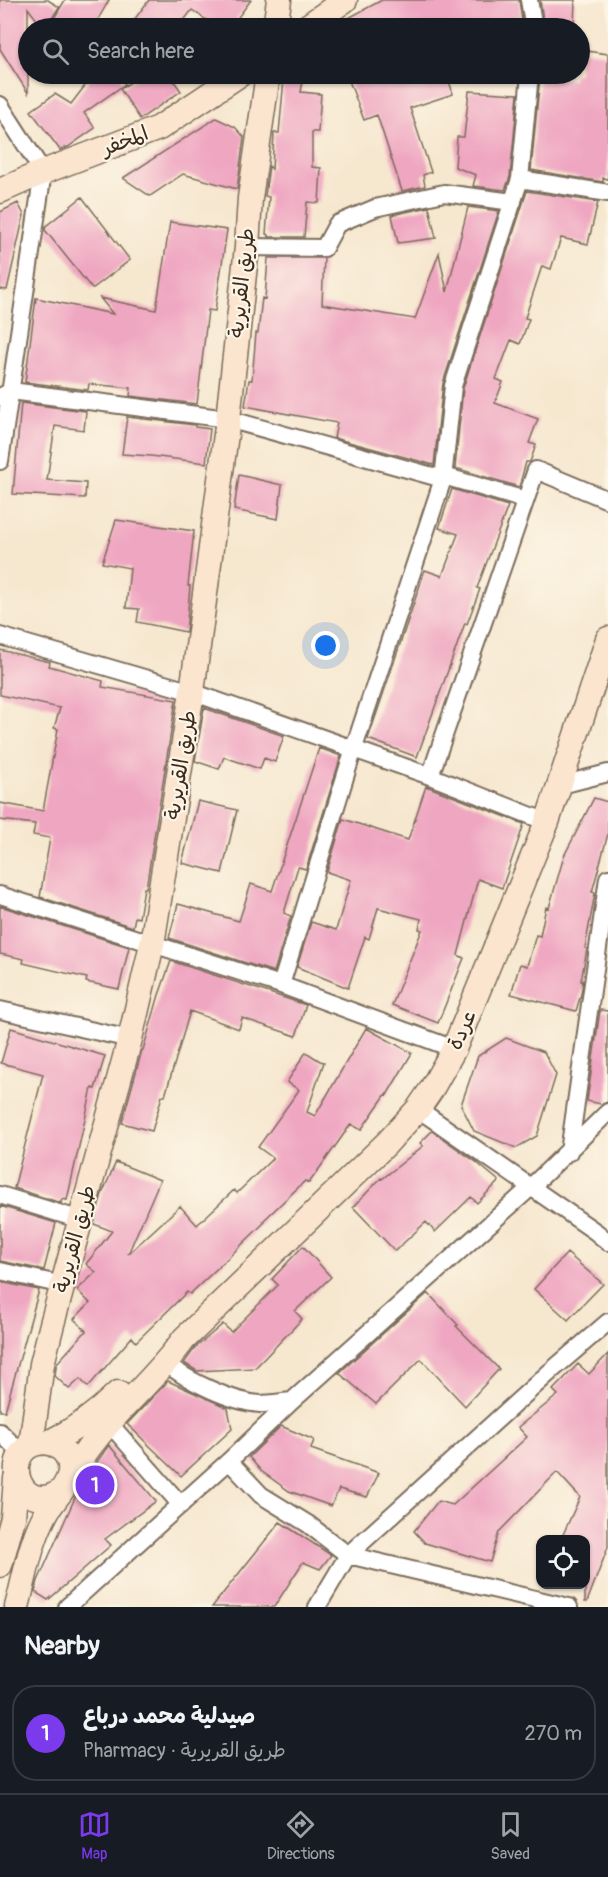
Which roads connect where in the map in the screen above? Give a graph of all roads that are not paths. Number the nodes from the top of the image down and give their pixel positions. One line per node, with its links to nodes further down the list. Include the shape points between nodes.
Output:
1 (279, 0): 4 (street)
2 (345, 0): 5 (street)
3 (529, 0): 6 (street)
4 (276, 18)
5 (319, 18)
6 (532, 18)
7 (225, 84): 11 (street, المخفر, via 159,128)
8 (267, 84): 16 (street, طريق القريرية)
9 (529, 84): 12 (street)
10 (0, 105): 11 (street)
11 (43, 172): 13 (street, المخفر); 17 (street)
12 (520, 179): 14 (street); 15 (street)
13 (0, 191)
14 (608, 193)
15 (513, 202): 16 (street, via 444,193 375,208 337,224 324,248); 20 (street, via 453,386)
16 (247, 247): 18 (street, طريق القريرية)
17 (6, 394): 18 (street); 19 (street)
18 (228, 419): 20 (street); 25 (street, طريق القريرية)
19 (0, 461)
20 (443, 478): 21 (street); 26 (street)
21 (525, 500): 22 (street, via 536,470); 28 (street)
22 (608, 500)
23 (0, 636): 25 (street)
24 (608, 639): 29 (street, عردة)
25 (192, 692): 26 (street); 33 (street, طريق القريرية)
26 (354, 748): 28 (street); 34 (street)
27 (608, 773): 29 (street)
28 (430, 776): 30 (street)
29 (561, 785): 30 (street, عردة)
30 (547, 822): 37 (street, عردة)
31 (608, 878): 40 (street)
32 (0, 895): 33 (street)
33 (152, 944): 34 (street); 36 (street, طريق القريرية)
34 (281, 985): 37 (street)
35 (0, 1010): 36 (street)
36 (130, 1039): 43 (street, طريق القريرية)
37 (454, 1049): 38 (street, عردة)
38 (418, 1109): 41 (street); 48 (street, عردة)
39 (608, 1112): 40 (street)
40 (569, 1152): 41 (street)
41 (530, 1188): 44 (street); 50 (street)
42 (0, 1195): 43 (street)
43 (81, 1220): 46 (street, طريق القريرية)
44 (604, 1236)
45 (0, 1271): 46 (street)
46 (63, 1285): 53 (street, طريق القريرية, via 42,1364)
47 (608, 1322): 58 (street)
48 (184, 1339): 49 (street); 53 (street, via 155,1358 75,1429)
49 (166, 1363): 50 (street, via 189,1379 238,1399 270,1404); 51 (street)
50 (292, 1401): 54 (street)
51 (109, 1423): 56 (street); 57 (street)
52 (0, 1432): 53 (street)
53 (33, 1447): 55 (street, via 16,1461); 56 (street, via 55,1445 66,1455 69,1462)
54 (229, 1461): 57 (street); 58 (street, via 261,1495 308,1524)
55 (16, 1478): 56 (street, via 24,1491 38,1497 53,1496); 59 (street, via 13,1518)
56 (65, 1484): 60 (street, via 39,1528)
57 (181, 1505): 61 (street)
58 (348, 1556): 62 (street); 63 (street)
59 (0, 1565)
60 (17, 1607)
61 (67, 1607)
62 (317, 1607)
63 (569, 1607)

